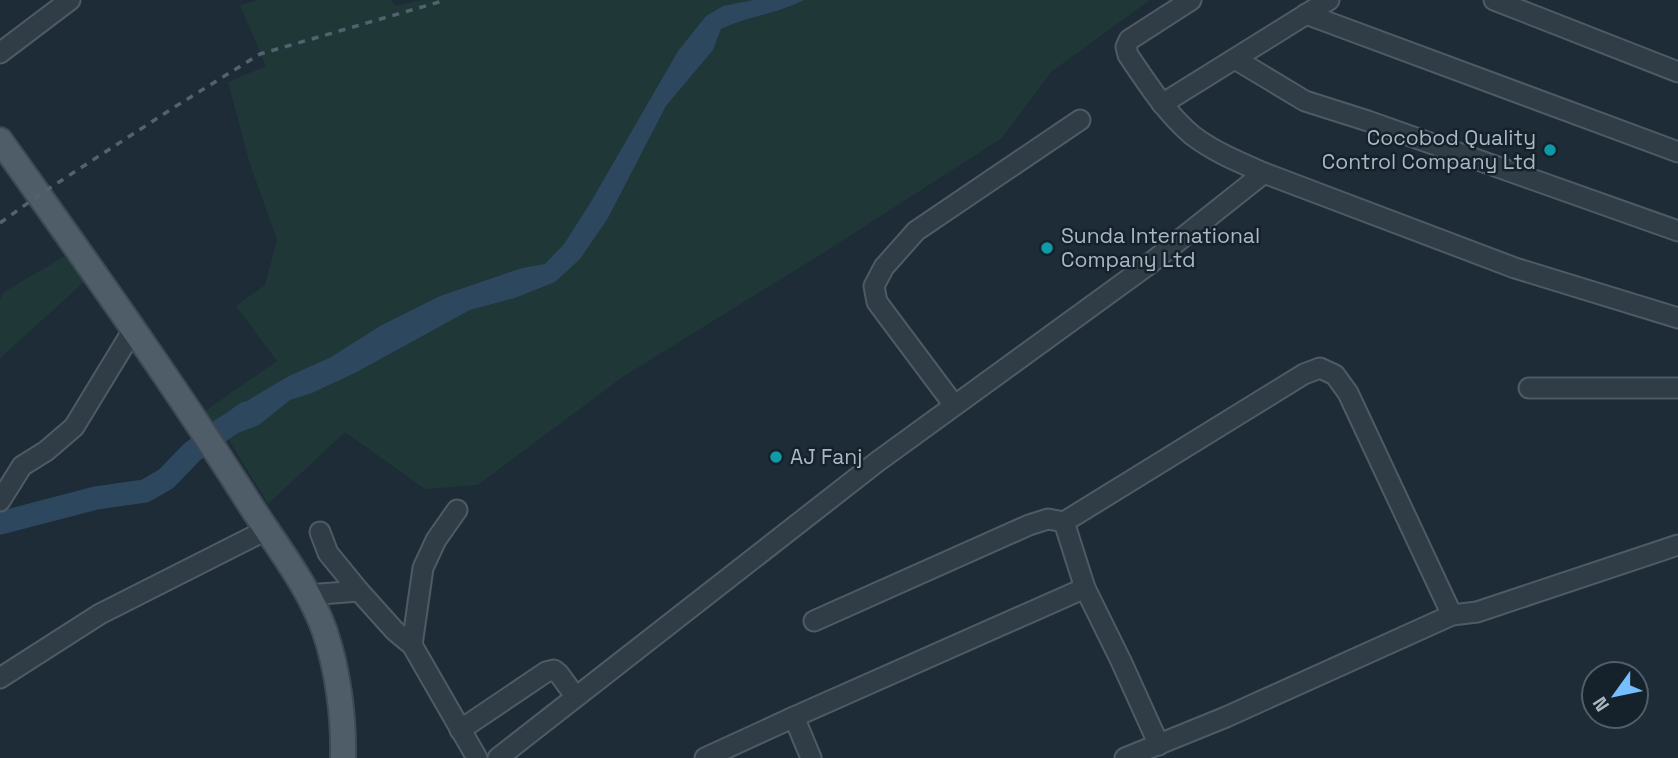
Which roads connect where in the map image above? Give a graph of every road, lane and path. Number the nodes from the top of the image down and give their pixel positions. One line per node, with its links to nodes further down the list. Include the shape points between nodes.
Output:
1 (70, 0): 6 (street)
2 (1191, 0): 9 (street, via 1129,40 1126,47)
3 (1329, 0): 5 (street)
4 (1494, 0): 8 (street)
5 (1306, 14): 7 (street); 12 (street)
6 (0, 53)
7 (1235, 59): 9 (street); 14 (street, via 1305,101)
8 (1678, 72)
9 (1162, 104): 13 (street, via 1193,135)
10 (1080, 120): 19 (street, via 916,231 884,267 874,286 877,302)
11 (0, 140): 16 (main road)
12 (1678, 152)
13 (1264, 173): 15 (street, via 1515,268); 19 (street, via 1148,265)
14 (1678, 230)
15 (1678, 318)
16 (133, 330): 20 (street, via 74,427 22,466); 23 (main road)
17 (1529, 388): 18 (street)
18 (1678, 388)
19 (954, 405): 33 (street)
20 (0, 500)
21 (457, 510): 31 (street, via 423,568)
22 (1064, 522): 26 (street); 29 (street, via 1320,368 1335,375 1348,393); 30 (street, via 1048,519 1029,526)
23 (266, 530): 28 (main road); 32 (street, via 100,614)
24 (320, 532): 27 (street, via 328,553)
25 (1678, 545): 29 (street, via 1490,608)
26 (1085, 588): 34 (street); 36 (street)
27 (359, 591): 28 (street); 31 (street)
28 (307, 594): 37 (main road, via 331,655)
29 (1452, 615): 36 (street)
30 (814, 621)
31 (412, 645): 35 (street)
32 (0, 678)
33 (575, 696): 35 (street, via 559,674 546,672); 39 (street)
34 (794, 718): 40 (street); 41 (street)
35 (460, 730): 38 (street)
36 (1158, 745): 42 (street)
37 (343, 758)
38 (477, 758)
39 (498, 758)
40 (705, 758)
41 (811, 758)
42 (1125, 758)

